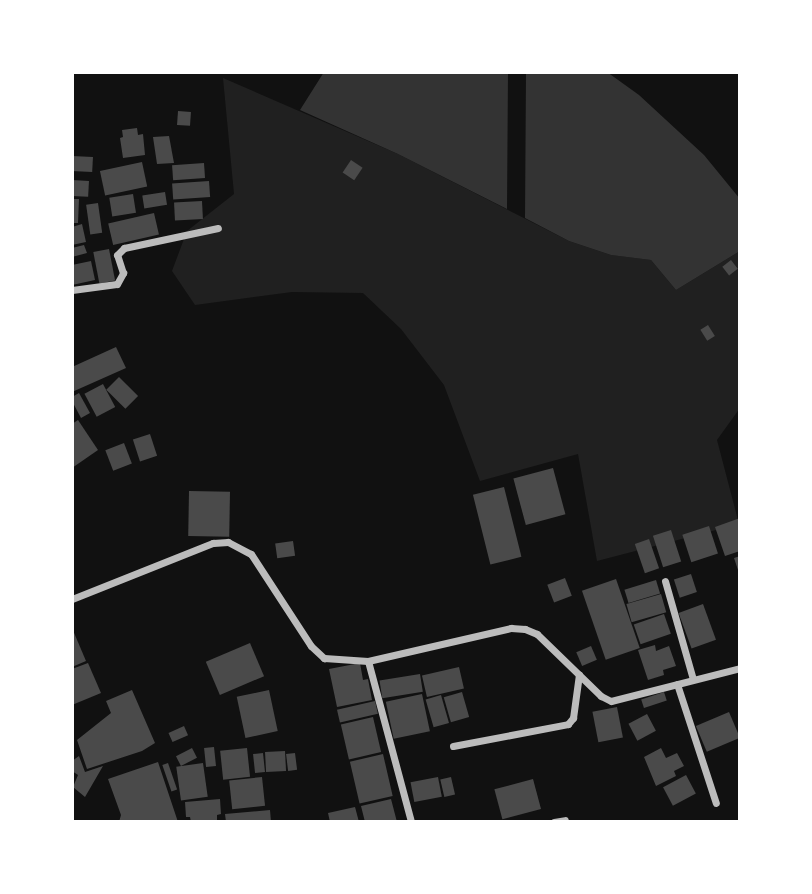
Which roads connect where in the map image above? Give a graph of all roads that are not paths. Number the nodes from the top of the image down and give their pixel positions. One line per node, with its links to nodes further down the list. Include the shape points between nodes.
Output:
1 (218, 228): 2 (street, via 124,248 117,254 123,273 117,284)
2 (72, 290)
3 (665, 581): 8 (street)
4 (72, 599): 5 (street, via 213,543 228,542 251,554 324,658)
5 (368, 661): 7 (street, via 511,628 537,634); 13 (street)
6 (740, 668): 8 (street)
7 (579, 674): 9 (street, via 611,701); 10 (street, via 573,718 568,724)
8 (693, 679): 9 (street)
9 (677, 684): 11 (street)
10 (453, 746)
11 (716, 803)
12 (565, 820): 14 (street)
13 (411, 822)
14 (554, 822)

